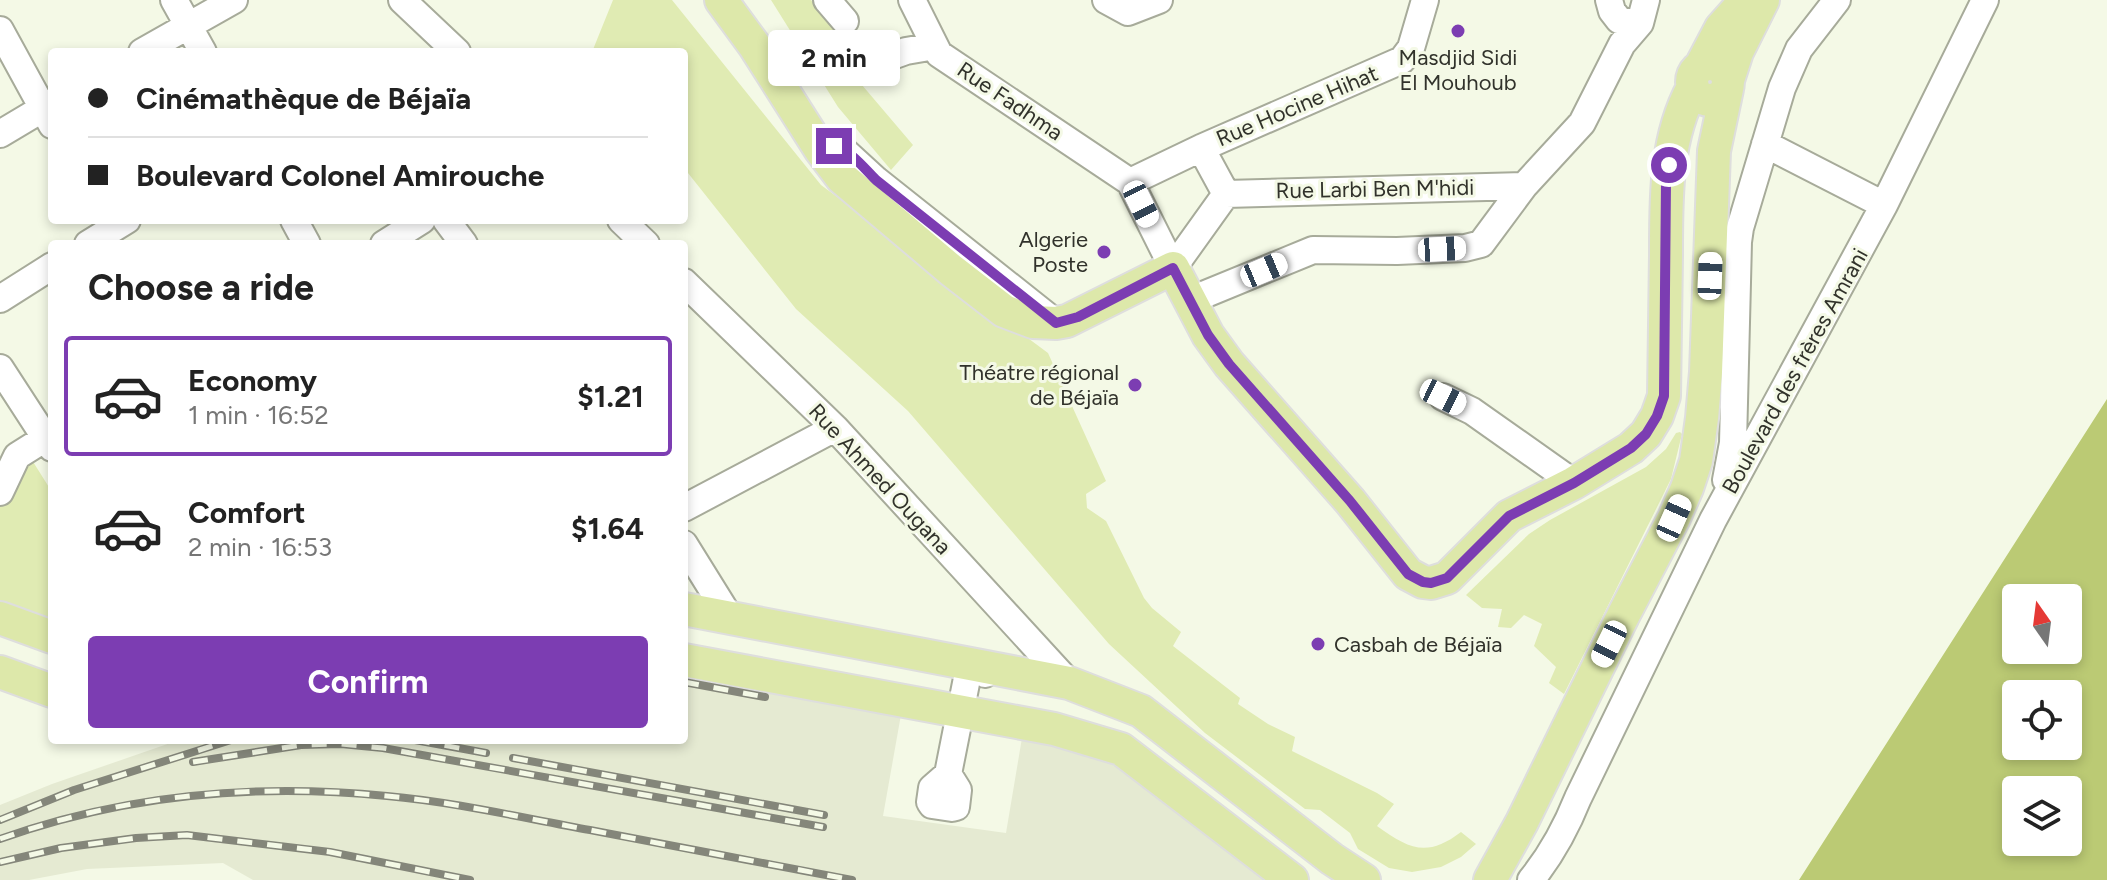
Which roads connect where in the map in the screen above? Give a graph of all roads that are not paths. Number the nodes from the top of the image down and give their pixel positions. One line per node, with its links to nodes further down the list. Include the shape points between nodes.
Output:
1 (174, 0): 18 (street)
2 (234, 0): 18 (street)
3 (402, 0): 23 (street)
4 (721, 0): 43 (main road, via 842,178 1004,311 1033,322 1056,323)
5 (827, 0): 17 (street)
6 (912, 0): 20 (street, Rue Fadhma)
7 (1159, 0): 14 (street)
8 (1425, 0): 30 (street, Rue Hocine Hihat, via 1407,55 1392,65)
9 (1609, 0): 15 (street, via 1619,20)
10 (1746, 0): 16 (main road)
11 (1763, 0): 25 (main road, via 1737,52)
12 (1837, 0): 29 (street, via 1799,49)
13 (1985, 0): 36 (street, Boulevard des frères Amrani)
14 (1117, 6)
15 (1643, 12): 34 (street, via 1582,123)
16 (1722, 14): 25 (main road)
17 (845, 21)
18 (188, 26): 21 (street); 22 (street)
19 (0, 30): 26 (street)
20 (935, 46): 24 (street); 33 (street, Rue Fadhma, via 939,54)
21 (149, 48)
22 (201, 48)
23 (453, 48)
24 (859, 68)
25 (1711, 88): 31 (main road); 32 (main road, via 1686,100)
26 (48, 110)
27 (48, 112): 28 (street)
28 (0, 134)
29 (1765, 144): 36 (street); 56 (street, via 1738,242 1733,443)
30 (1201, 148): 33 (street, Rue Hocine Hihat); 35 (street)
31 (1714, 166): 32 (main road, via 1706,169 1685,162); 70 (main road, via 1706,372 1696,461 1674,518)
32 (1668, 170): 53 (main road, via 1661,406 1646,434 1631,448)
33 (1130, 182): 43 (street)
34 (1524, 186): 35 (street, Rue Larbi Ben M'hidi); 47 (street, via 1481,244 1313,250)
35 (1226, 194): 43 (street)
36 (1884, 205): 56 (street, Boulevard des frères Amrani)
37 (416, 224): 41 (street)
38 (625, 224): 42 (street)
39 (116, 228): 40 (street)
40 (95, 240)
41 (390, 240)
42 (642, 240)
43 (1173, 268): 47 (main road)
44 (48, 269): 46 (street)
45 (688, 288): 50 (street, Rue Ahmed Ougana)
46 (0, 299)
47 (1191, 300): 53 (main road, via 1229,364 1415,579 1431,583 1447,578 1509,516)
48 (0, 368): 51 (street)
49 (1443, 397): 53 (street, via 1472,411)
50 (835, 428): 55 (street); 65 (street, Rue Ahmed Ougana)
51 (48, 437)
52 (48, 441): 54 (street, via 17,456)
53 (1574, 483)
54 (0, 492)
55 (688, 506)
56 (1713, 520): 69 (street, Boulevard des frères Amrani)
57 (688, 550): 60 (street)
58 (688, 610): 60 (main road)
59 (0, 618): 61 (main road)
60 (730, 618): 63 (main road)
61 (48, 636)
62 (688, 661): 67 (main road)
63 (970, 663): 65 (main road); 67 (street); 67 (street, via 996,696)
64 (0, 672): 66 (main road)
65 (1069, 683): 72 (main road, via 1141,711)
66 (48, 690)
67 (960, 712): 68 (street); 71 (main road, via 1054,729 1121,749)
68 (948, 774)
69 (1565, 830): 76 (street, Boulevard des frères Amrani); 77 (street, Boulevard des frères Amrani)
70 (1517, 832): 73 (main road, via 1489,864); 74 (main road); 75 (main road)
71 (1292, 880)
72 (1364, 880)
73 (1465, 880)
74 (1490, 880)
75 (1517, 880)
76 (1531, 880)
77 (1554, 880)

